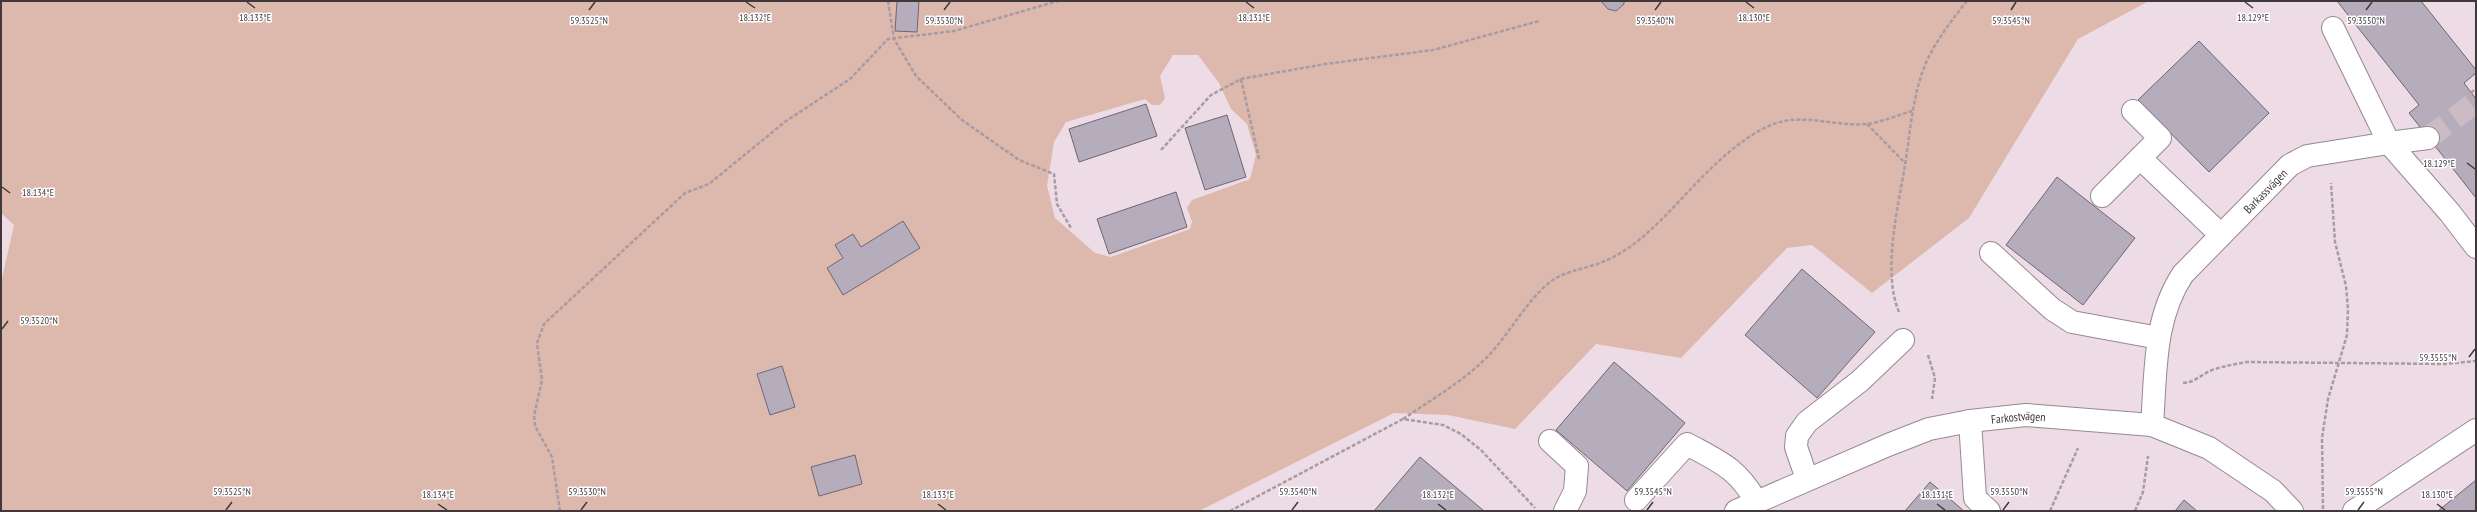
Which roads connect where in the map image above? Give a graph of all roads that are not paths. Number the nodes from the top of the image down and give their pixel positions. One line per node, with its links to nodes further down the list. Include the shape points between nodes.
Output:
1 (2333, 28): 4 (street)
2 (2133, 111): 5 (street, via 2160,138)
3 (2428, 138): 4 (street, Barkassvägen)
4 (2389, 143): 7 (street, Barkassvägen, via 2334,150 2307,156 2290,165); 8 (street)
5 (2140, 158): 6 (street); 7 (street)
6 (2102, 196)
7 (2221, 235): 10 (street, Barkassvägen, via 2183,274 2170,293)
8 (2476, 247)
9 (1991, 253): 10 (street, via 2052,309 2072,322)
10 (2159, 338): 13 (street, Barkassvägen)
11 (1903, 340): 16 (street, via 1860,381 1807,422 1797,436 1796,447)
12 (1970, 421): 13 (street, Farkostvägen, via 2026,415); 16 (street, Farkostvägen, via 1929,429); 21 (street, via 1975,498)
13 (2152, 426): 22 (street, Farkostvägen, via 2209,448 2273,491)
14 (2476, 430): 23 (street)
15 (1550, 441): 19 (street, via 1578,466 1575,491)
16 (1807, 479): 18 (street, Farkostvägen)
17 (1636, 500): 18 (street, via 1687,444 1733,469)
18 (1764, 503): 20 (street, Farkostvägen)
19 (1565, 511)
20 (1736, 511)
21 (1989, 511)
22 (2292, 511)
23 (2354, 511)

